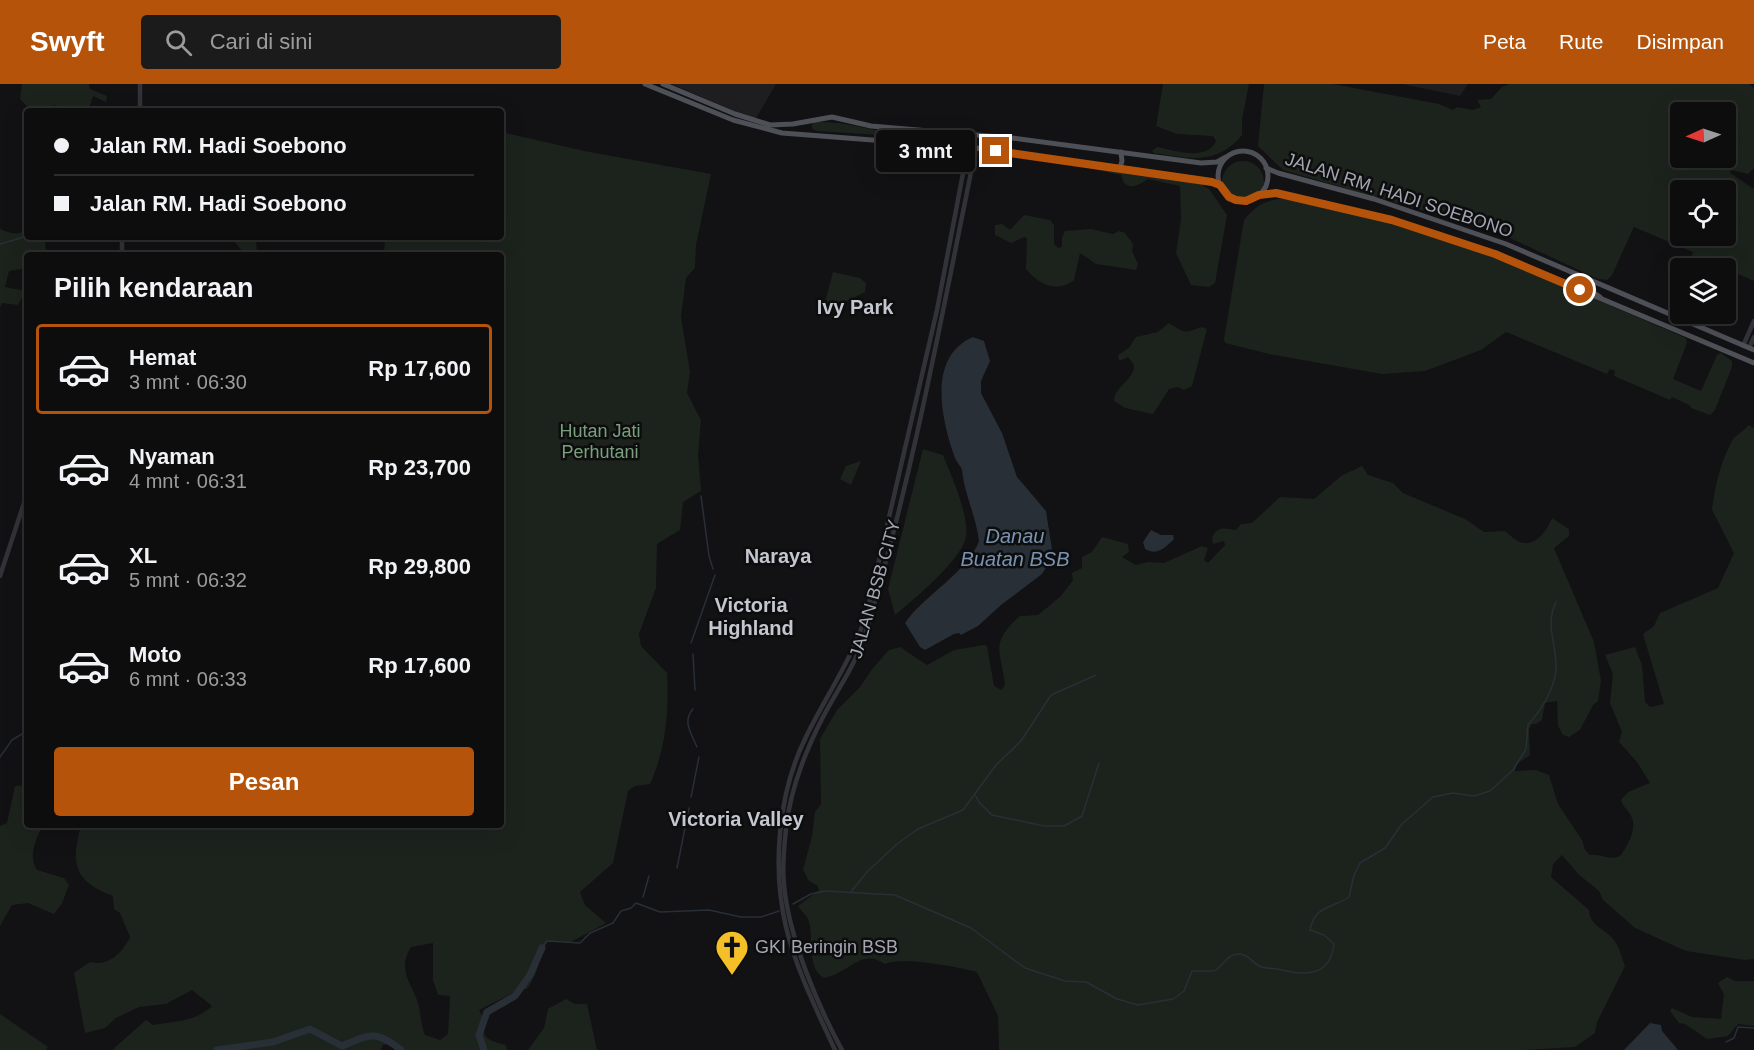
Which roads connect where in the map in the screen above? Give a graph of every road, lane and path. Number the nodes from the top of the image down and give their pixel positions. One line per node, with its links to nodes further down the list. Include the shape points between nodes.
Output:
1 (140, 84): 6 (street)
2 (645, 84): 5 (main road)
3 (663, 84): 4 (main road)
4 (687, 94): 5 (main road); 7 (main road)
5 (686, 102): 7 (main road)
6 (140, 108)
7 (734, 117): 8 (main road, JALAN RM. HADI SOEBONO, via 770,124); 9 (main road, JALAN RM. HADI SOEBONO, via 770,131)
8 (809, 122): 9 (main road, via 807,128); 12 (main road, JALAN RM. HADI SOEBONO, via 832,117 872,126)
9 (814, 136): 10 (main road, JALAN RM. HADI SOEBONO)
10 (968, 147): 11 (main road, JALAN RM. HADI SOEBONO); 26 (street, JALAN BSB CITY, via 923,373 868,608 851,656 803,742 784,811 779,881 786,929)
11 (976, 148): 14 (main road, JALAN RM. HADI SOEBONO); 27 (street, JALAN BSB CITY, via 942,320 867,630 855,662 808,746 788,812 784,879 792,924 816,994)
12 (1121, 152): 13 (main road, JALAN RM. HADI SOEBONO, via 1201,163); 14 (main road)
13 (1227, 157): 15 (main road, JALAN RM. HADI SOEBONO, via 1246,151 1256,154); 16 (main road, via 1219,170)
14 (1120, 168): 16 (main road, JALAN RM. HADI SOEBONO)
15 (1266, 168): 17 (main road, JALAN RM. HADI SOEBONO, via 1267,182); 18 (main road, JALAN RM. HADI SOEBONO, via 1374,199 1506,244)
16 (1220, 185): 17 (main road, JALAN RM. HADI SOEBONO, via 1236,200)
17 (1259, 195): 19 (main road, JALAN RM. HADI SOEBONO, via 1276,193 1324,203 1434,233)
18 (1590, 280): 19 (main road, via 1584,285); 22 (main road, JALAN RM. HADI SOEBONO)
19 (1601, 298): 23 (main road, JALAN RM. HADI SOEBONO)
20 (1754, 321): 22 (street)
21 (1754, 338): 22 (street)
22 (1748, 348)
23 (1754, 363)
24 (24, 503): 25 (street)
25 (0, 576)
26 (835, 1050)
27 (842, 1050)

